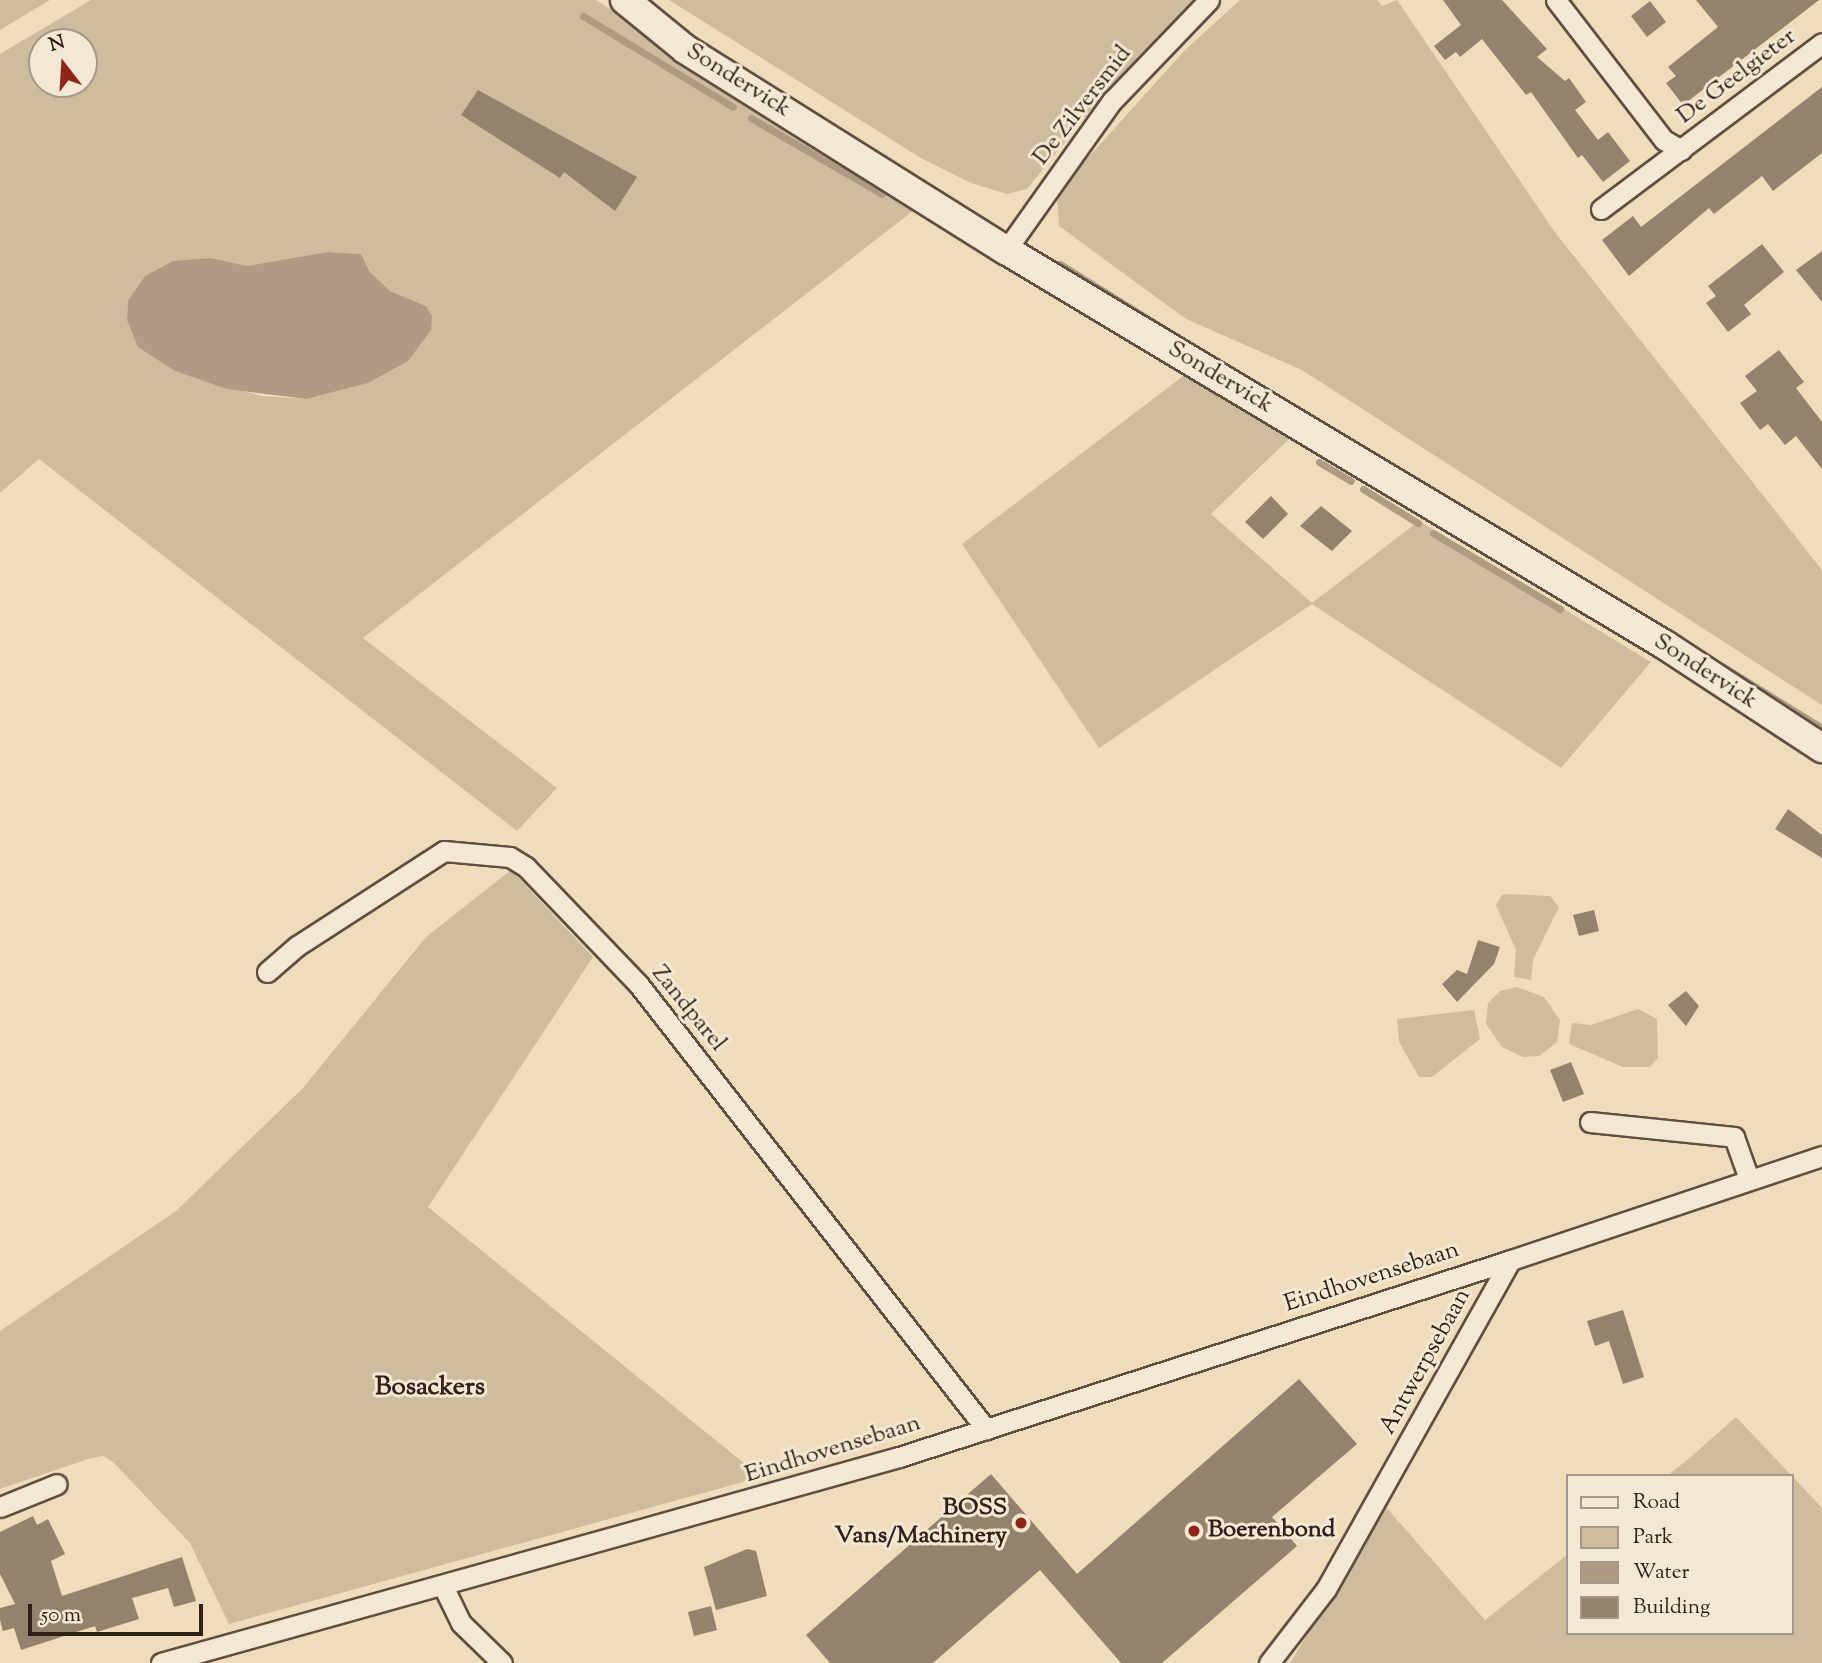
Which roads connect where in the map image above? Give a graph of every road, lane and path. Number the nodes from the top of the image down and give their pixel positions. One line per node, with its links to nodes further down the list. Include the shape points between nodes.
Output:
1 (625, 0): 7 (street, Sondervick, via 685,49)
2 (1209, 0): 7 (street, De Zilversmid, via 1112,101)
3 (1556, 0): 5 (street, De Geelgieter, via 1664,140)
4 (1822, 43): 5 (street, De Geelgieter)
5 (1681, 150): 6 (street, De Geelgieter)
6 (1601, 209)
7 (1006, 250): 8 (street, Sondervick, via 1653,638)
8 (1822, 748)
9 (267, 972): 14 (street, Zandparel, via 297,946 444,851 510,857 526,867 639,985)
10 (1590, 1122): 12 (street, via 1734,1137)
11 (1822, 1156): 12 (street)
12 (1749, 1179): 13 (street)
13 (1511, 1260): 14 (street, Eindhovensebaan); 20 (street, Antwerpsebaan, via 1326,1589)
14 (986, 1429): 17 (street, Eindhovensebaan)
15 (57, 1484): 16 (street)
16 (0, 1507)
17 (443, 1586): 18 (street, Eindhovensebaan); 19 (street, via 461,1623)
18 (161, 1663)
19 (502, 1663)
20 (1269, 1663)

